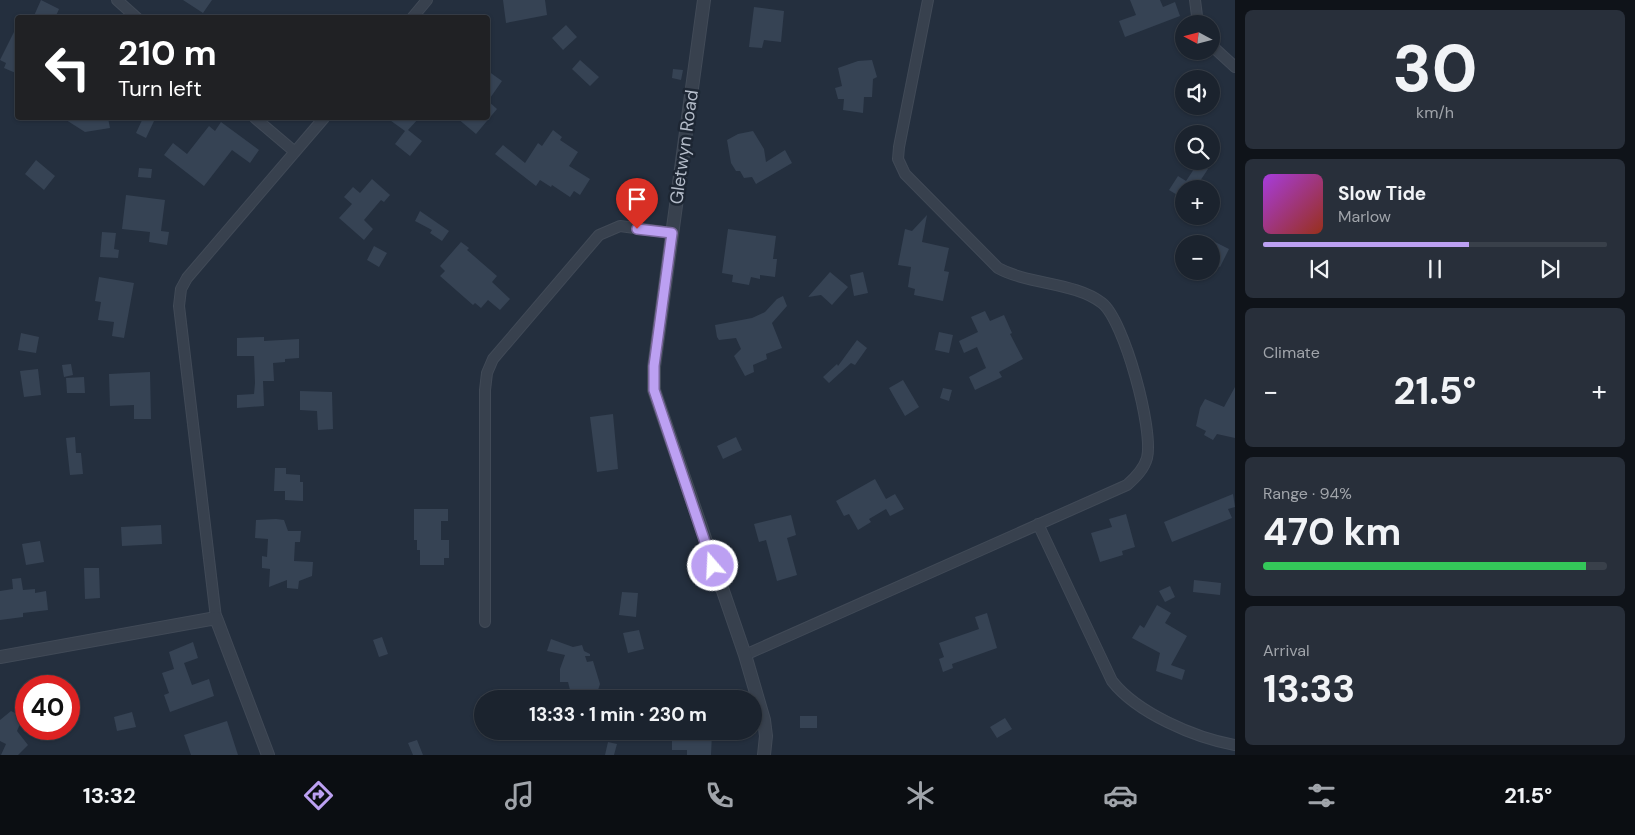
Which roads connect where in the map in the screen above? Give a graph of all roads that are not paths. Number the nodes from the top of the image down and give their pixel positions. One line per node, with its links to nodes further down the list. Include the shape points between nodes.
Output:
1 (117, 0): 6 (street)
2 (427, 0): 7 (street)
3 (704, 0): 14 (street, Gletwyn Road)
4 (928, 0): 15 (street, via 899,147 904,174 998,268 1082,293 1104,304 1113,316 1144,406 1150,444 1147,459 1137,476 1127,485)
5 (1195, 0): 8 (street)
6 (134, 15)
7 (414, 15)
8 (1197, 15)
9 (1220, 53): 10 (street)
10 (1235, 67)
11 (257, 120): 13 (street)
12 (322, 120): 13 (street)
13 (295, 152): 16 (street, via 187,278 179,299)
14 (672, 233): 17 (street, via 620,226 599,234 493,360 485,390); 18 (street, Gletwyn Road, via 654,366 654,390)
15 (1038, 524): 18 (street); 20 (street, via 1112,681 1120,691 1192,734 1213,742)
16 (216, 618): 19 (street); 21 (street)
17 (485, 622)
18 (745, 655): 22 (street, Gletwyn Road, via 764,720)
19 (0, 657)
20 (1235, 745)
21 (268, 755)
22 (764, 755)

